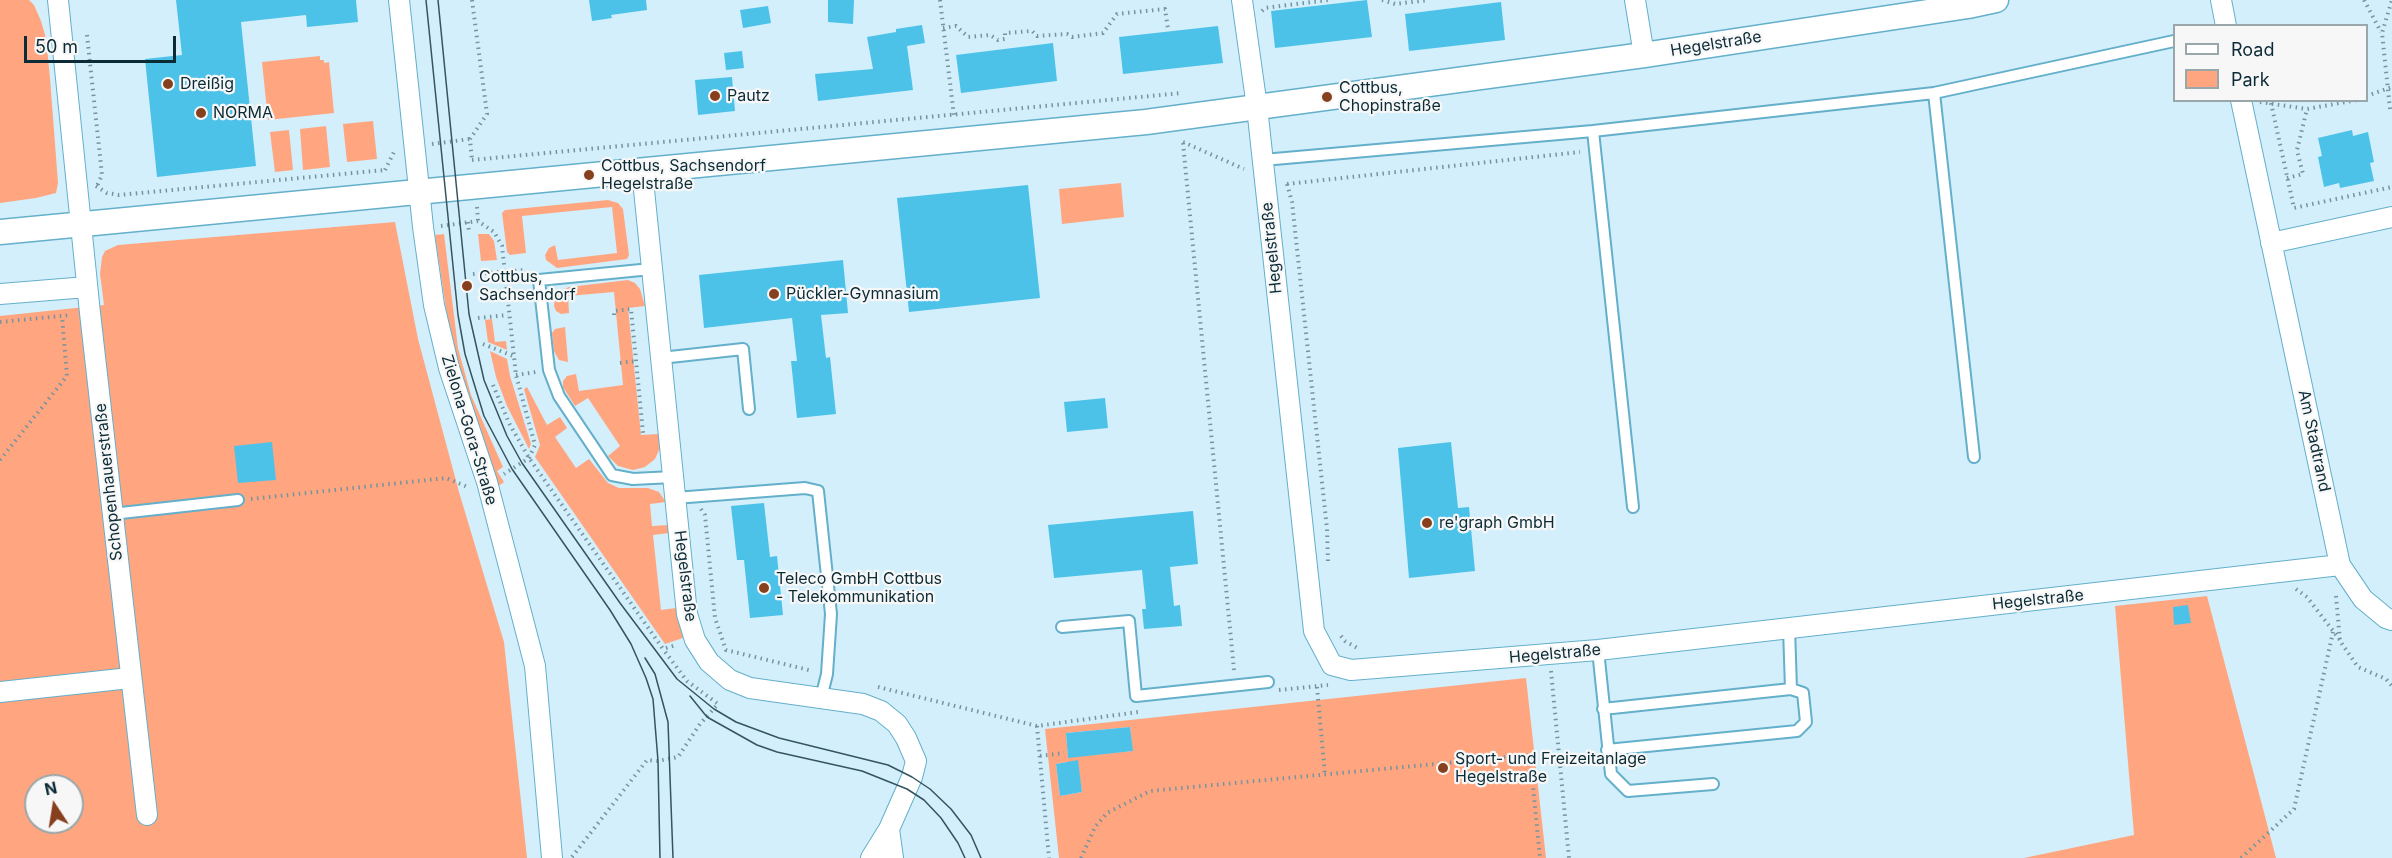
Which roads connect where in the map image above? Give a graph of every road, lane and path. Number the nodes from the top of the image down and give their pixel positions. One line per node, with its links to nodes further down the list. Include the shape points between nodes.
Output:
1 (58, 0): 51 (street, Schopenhauerstraße)
2 (399, 0): 47 (street, Zielona-Gora-Straße)
3 (472, 0): 35 (path, via 487,114)
4 (940, 0): 16 (path)
5 (1242, 0): 30 (street, Hegelstraße)
6 (1328, 0): 14 (path, via 1266,8)
7 (1382, 0): 8 (path, via 1395,4)
8 (1429, 0)
9 (1635, 0): 21 (street)
10 (1996, 0): 21 (street, Hegelstraße)
11 (2221, 0): 15 (street)
12 (2364, 0): 18 (path)
13 (2392, 0): 18 (path)
14 (1256, 16)
15 (2226, 24)
16 (943, 28): 17 (path, via 956,26 968,37 990,35 998,40 1005,39 1005,33 1032,31 1037,36 1067,33 1072,37 1103,33 1117,14 1165,9); 33 (path)
17 (1168, 29)
18 (2382, 33): 22 (path)
19 (87, 35): 45 (path, via 102,175)
20 (2173, 41): 24 (lane)
21 (1644, 55): 30 (street, Hegelstraße)
22 (2389, 87): 25 (path); 32 (path)
23 (1185, 93): 33 (path)
24 (1934, 93): 34 (lane); 75 (lane)
25 (2368, 96)
26 (2241, 102): 54 (street, Am Stadtrand)
27 (2255, 102): 29 (path)
28 (2346, 102): 31 (path)
29 (2271, 103): 31 (path); 41 (path)
30 (1257, 106): 38 (street, Hegelstraße); 40 (street, Hegelstraße, via 1146,122)
31 (2307, 109): 41 (path, via 2297,150 2303,174)
32 (2390, 110)
33 (954, 116): 37 (path)
34 (1593, 131): 38 (lane); 83 (lane)
35 (470, 139)
36 (1581, 152): 44 (path)
37 (472, 160)
38 (1263, 160): 42 (street, Hegelstraße)
39 (385, 170): 45 (path, via 119,195)
40 (642, 170): 47 (street, Hegelstraße); 55 (street, Hegelstraße)
41 (2287, 178): 46 (path, via 2294,208)
42 (1265, 180): 44 (path, via 1275,185); 97 (street, Hegelstraße, via 1314,631 1332,665 1351,670); 104 (path, via 1182,141)
43 (94, 182): 45 (path)
44 (1287, 184): 86 (path, via 1328,529)
45 (97, 187)
46 (2392, 187)
47 (420, 192): 51 (street); 120 (street, Zielona-Gora-Straße, via 434,305 449,368 487,482 535,666)
48 (2392, 217): 54 (street)
49 (478, 221): 56 (path, via 494,232 501,246)
50 (468, 222): 53 (path)
51 (81, 224): 52 (street); 59 (street, Schopenhauerstraße)
52 (0, 232)
53 (469, 233)
54 (2271, 243): 85 (street, Am Stadtrand)
55 (651, 269): 58 (lane); 69 (street, Hegelstraße)
56 (504, 272): 57 (path); 58 (path, via 525,270 526,281); 62 (path)
57 (473, 274)
58 (539, 280): 79 (lane, via 549,370 559,396 612,475 633,479)
59 (87, 287): 60 (street); 61 (street, Schopenhauerstraße)
60 (0, 294)
61 (90, 313): 64 (path); 84 (street, Schopenhauerstraße)
62 (508, 315): 65 (path); 68 (path)
63 (614, 315): 70 (path, via 614,311 630,309)
64 (62, 316): 66 (path); 77 (path, via 68,376)
65 (478, 318)
66 (0, 322)
67 (483, 344): 68 (path)
68 (513, 356): 76 (path, via 535,445)
69 (661, 358): 73 (lane, via 743,349); 79 (street, Hegelstraße)
70 (636, 361): 71 (path); 74 (path)
71 (620, 363)
72 (493, 386): 76 (path, via 508,423)
73 (748, 409)
74 (643, 433)
75 (1974, 457)
76 (529, 458): 78 (path); 95 (path)
77 (0, 460)
78 (504, 474)
79 (673, 477): 81 (street, Hegelstraße)
80 (474, 489): 82 (path, via 446,478)
81 (685, 498): 93 (street, Hegelstraße, via 687,614); 96 (path, via 705,515 715,618); 100 (lane, via 805,488 818,491 831,614)
82 (238, 501): 84 (lane)
83 (1633, 507)
84 (112, 514): 101 (street, Schopenhauerstraße)
85 (2340, 565): 87 (street, Hegelstraße); 88 (street, Am Stadtrand, via 2363,599); 94 (path, via 2335,581)
86 (1329, 573)
87 (2276, 574): 90 (street, Hegelstraße); 91 (path, via 2307,597)
88 (2392, 620)
89 (1062, 627): 104 (lane, via 1129,621 1136,696)
90 (1789, 628): 97 (street, Hegelstraße); 107 (lane)
91 (2334, 632): 94 (path); 128 (path, via 2294,809)
92 (1340, 634): 98 (path, via 1360,650)
93 (695, 640): 95 (path); 96 (path); 109 (street, Hegelstraße, via 710,662 730,680 750,688)
94 (2340, 641): 105 (path, via 2358,667)
95 (663, 649): 121 (path, via 687,681 718,704 678,757 647,760)
96 (726, 650): 100 (path)
97 (1598, 650): 110 (lane)
98 (1369, 651)
99 (1550, 664): 127 (path)
100 (827, 674): 109 (lane)
101 (130, 678): 108 (street); 118 (street, Schopenhauerstraße)
102 (1268, 682): 104 (lane)
103 (871, 685): 112 (path)
104 (1235, 685)
105 (2392, 686)
106 (1317, 687): 116 (path)
107 (1791, 689): 110 (lane); 113 (lane, via 1803,693 1806,722 1797,731)
108 (0, 692)
109 (820, 698): 119 (street, Hegelstraße, via 863,704 880,711 897,724 906,738 916,761)
110 (1603, 709): 113 (lane)
111 (1143, 712): 112 (path)
112 (1037, 726): 115 (path)
113 (1607, 750): 117 (lane, via 1611,774 1628,790)
114 (1064, 753): 115 (path)
115 (1040, 756): 124 (path)
116 (1325, 775): 125 (path, via 1150,791 1107,813 1091,834); 126 (path, via 1530,755)
117 (1713, 784)
118 (147, 815)
119 (889, 829): 122 (street, Hegelstraße); 123 (street)
120 (552, 858)
121 (571, 858)
122 (871, 858)
123 (893, 858)
124 (1049, 858)
125 (1082, 858)
126 (1540, 858)
127 (1569, 858)
128 (2241, 858)

